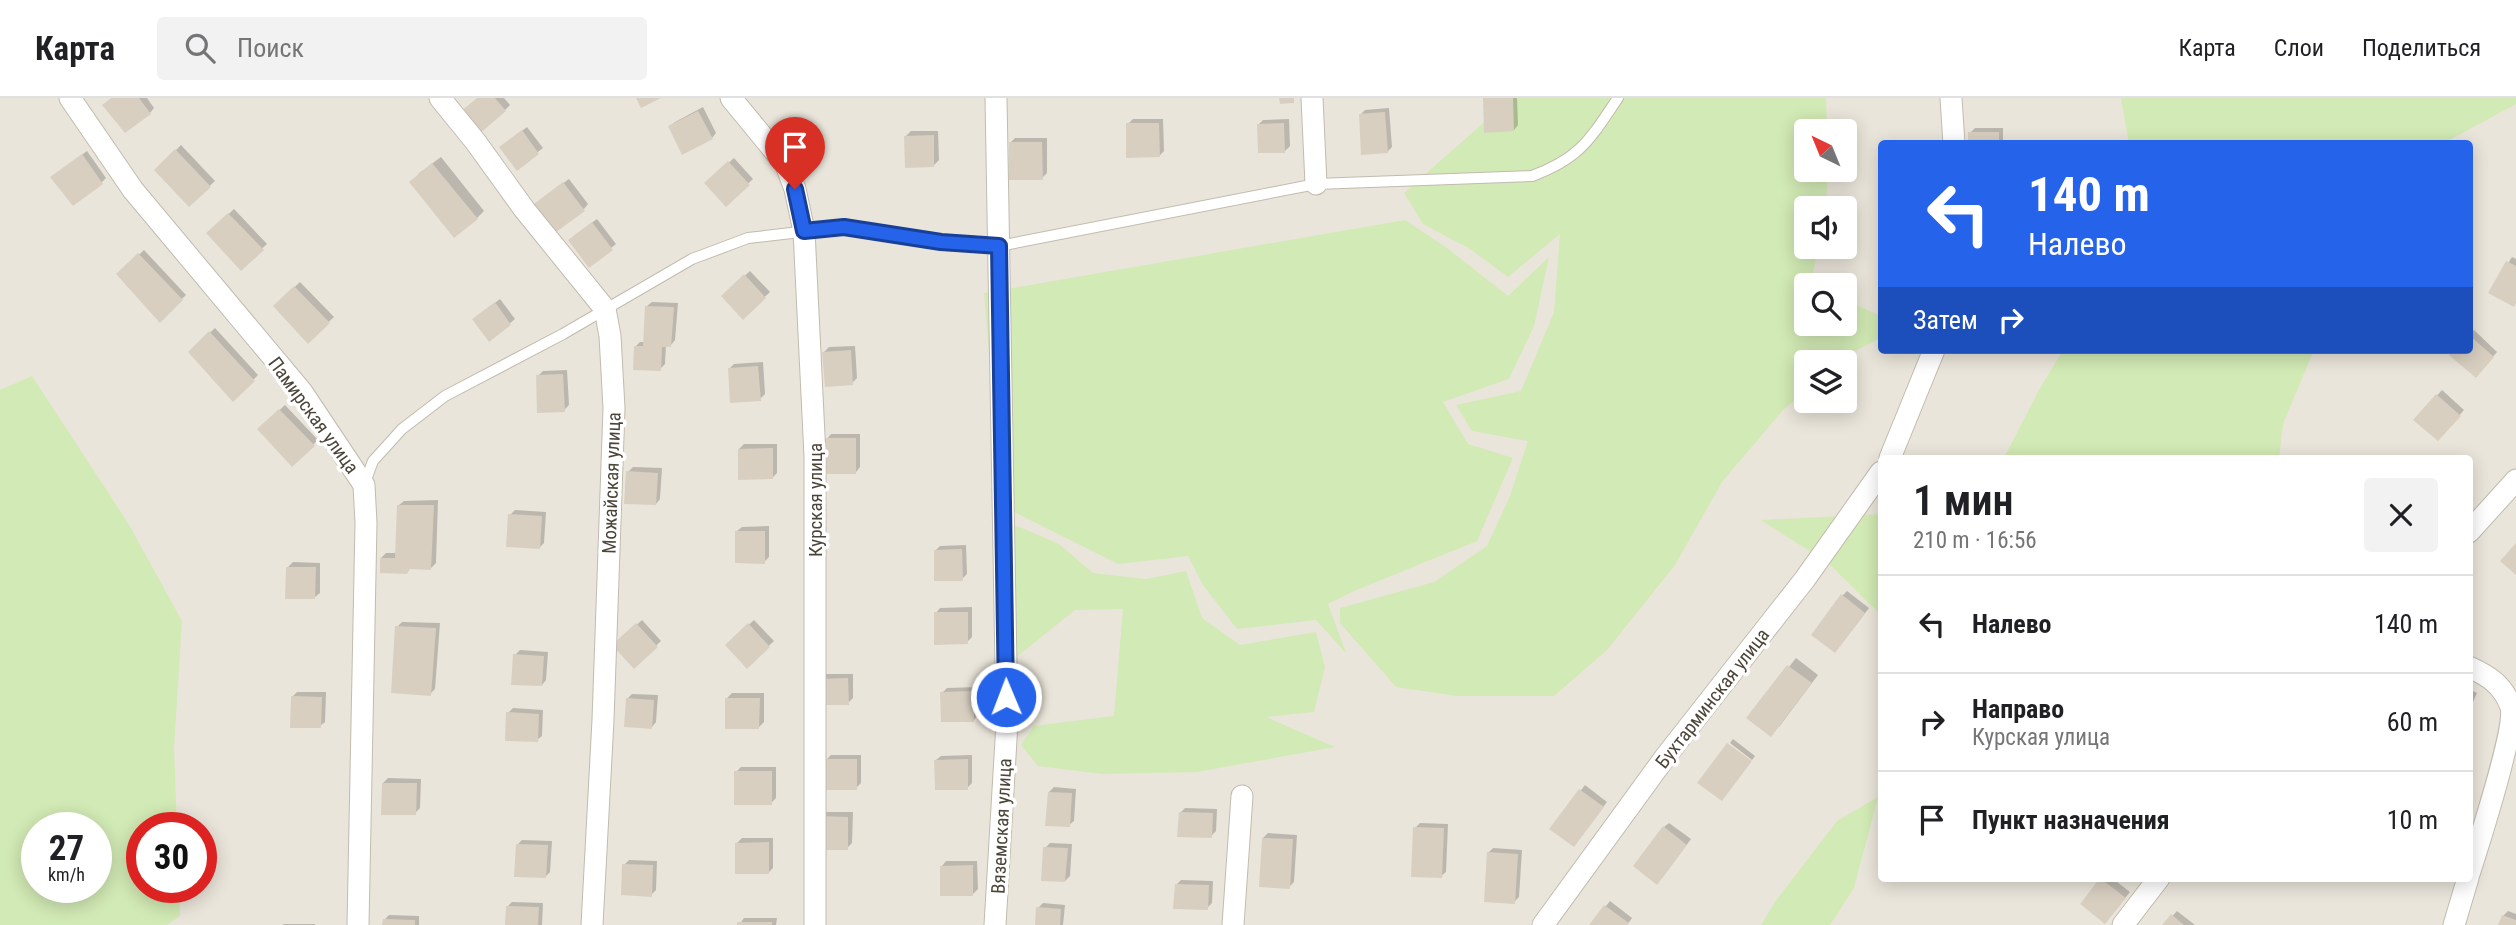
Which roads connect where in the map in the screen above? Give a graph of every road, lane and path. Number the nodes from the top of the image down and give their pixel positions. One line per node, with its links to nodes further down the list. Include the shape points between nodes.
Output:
1 (70, 98): 17 (street, Памирская улица, via 133,190 302,392)
2 (440, 98): 12 (street, Можайская улица)
3 (731, 98): 10 (street, Курская улица, via 786,165)
4 (996, 98): 11 (street, Вяземская улица)
5 (1312, 98): 9 (street)
6 (1618, 98): 9 (lane, via 1587,144 1558,167 1532,176)
7 (1951, 98): 8 (street)
8 (1954, 140)
9 (1315, 184): 11 (lane)
10 (804, 231): 11 (lane, via 844,227); 12 (lane, via 748,238 692,259); 26 (street, Курская улица, via 815,456)
11 (999, 246): 27 (street, Вяземская улица, via 1007,723)
12 (605, 309): 17 (lane, via 445,396 402,429 373,461); 25 (street, Можайская улица, via 614,408)
13 (1932, 354): 14 (street)
14 (1891, 455)
15 (1878, 476): 29 (street, Бухтарминская улица)
16 (2516, 480): 18 (street)
17 (364, 485): 24 (street, Памирская улица)
18 (2473, 528)
19 (2473, 669): 21 (street, via 2492,677 2511,708 2510,737)
20 (1242, 796): 28 (street)
21 (2473, 862)
22 (2156, 882): 30 (street)
23 (2467, 882): 31 (street)
24 (358, 925)
25 (592, 925)
26 (815, 925)
27 (995, 925)
28 (1233, 925)
29 (1543, 925)
30 (2123, 925)
31 (2454, 925)

